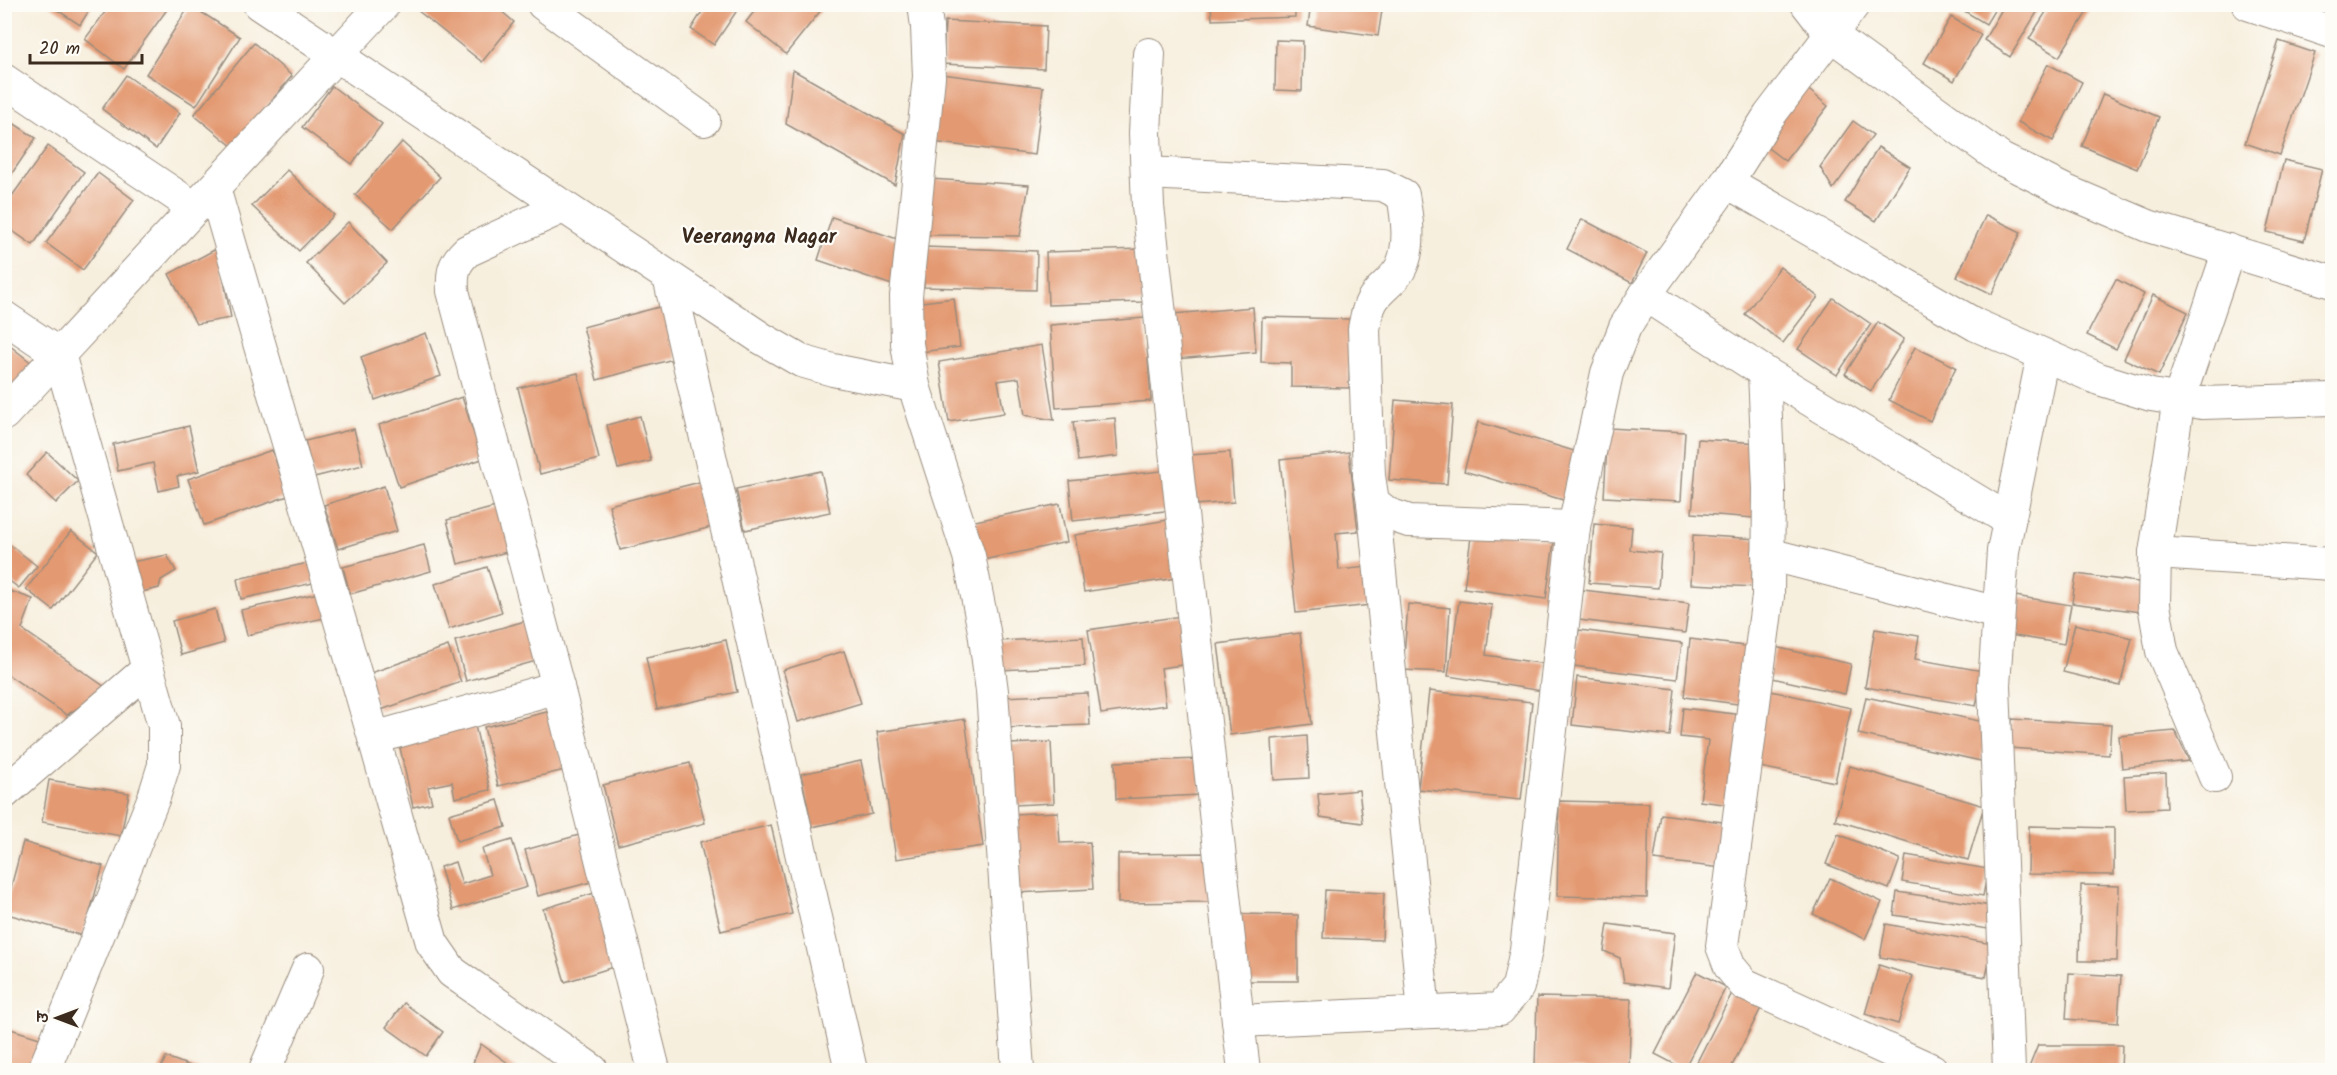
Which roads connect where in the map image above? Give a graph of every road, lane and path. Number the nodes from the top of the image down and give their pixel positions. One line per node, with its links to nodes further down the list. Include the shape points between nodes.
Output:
1 (259, 4): 12 (street)
2 (384, 4): 12 (street)
3 (543, 4): 14 (street)
4 (898, 4): 8 (street)
5 (1807, 4): 10 (street)
6 (1854, 4): 10 (street)
7 (2248, 4): 9 (street)
8 (926, 16): 27 (street, via 929,77 906,296 907,344)
9 (2332, 32)
10 (1832, 35): 16 (street, via 1769,116); 19 (street, via 2001,159 2148,226)
11 (1149, 54): 15 (street)
12 (337, 56): 17 (street); 18 (street)
13 (4, 80): 17 (street)
14 (704, 120)
15 (1147, 173): 31 (street, via 1383,185 1402,195 1407,218 1402,266 1372,299 1364,329); 45 (street)
16 (1727, 182): 22 (street); 25 (street, via 1976,326)
17 (204, 198): 24 (street); 40 (street)
18 (563, 207): 20 (street); 39 (street, via 466,251 452,273 453,291)
19 (2229, 250): 21 (street); 28 (street)
20 (669, 277): 27 (street, via 801,361); 50 (street)
21 (2332, 282)
22 (1645, 295): 26 (street); 33 (street, via 1625,327 1607,372)
23 (4, 317): 24 (street)
24 (59, 354): 30 (street); 38 (street)
25 (2043, 356): 28 (street, via 2099,379); 32 (street)
26 (1764, 372): 32 (street); 35 (street)
27 (914, 386): 51 (street, via 969,556 984,631 992,690)
28 (2179, 399): 29 (street, via 2202,403); 34 (street)
29 (2332, 399)
30 (4, 414)
31 (1372, 502): 33 (street, via 1388,514 1409,521); 44 (street)
32 (2009, 520): 37 (street)
33 (1574, 527): 44 (street, via 1526,950 1518,987 1500,1008)
34 (2155, 553): 36 (street); 41 (street, via 2154,606 2162,651)
35 (1768, 554): 37 (street); 53 (street, via 1768,596 1722,946 1730,967 1744,984)
36 (2332, 564)
37 (1998, 613): 54 (street, via 1994,685)
38 (148, 669): 42 (street); 46 (street, via 164,726 164,765)
39 (558, 687): 40 (street); 49 (street)
40 (374, 738): 48 (street, via 432,943 452,972)
41 (2216, 777)
42 (4, 793)
43 (308, 969): 47 (street)
44 (1424, 1012): 45 (street)
45 (1238, 1021): 52 (street)
46 (44, 1071)
47 (265, 1071)
48 (592, 1071)
49 (654, 1071)
50 (851, 1071)
51 (1018, 1071)
52 (1244, 1071)
53 (1932, 1071)
54 (2009, 1071)

